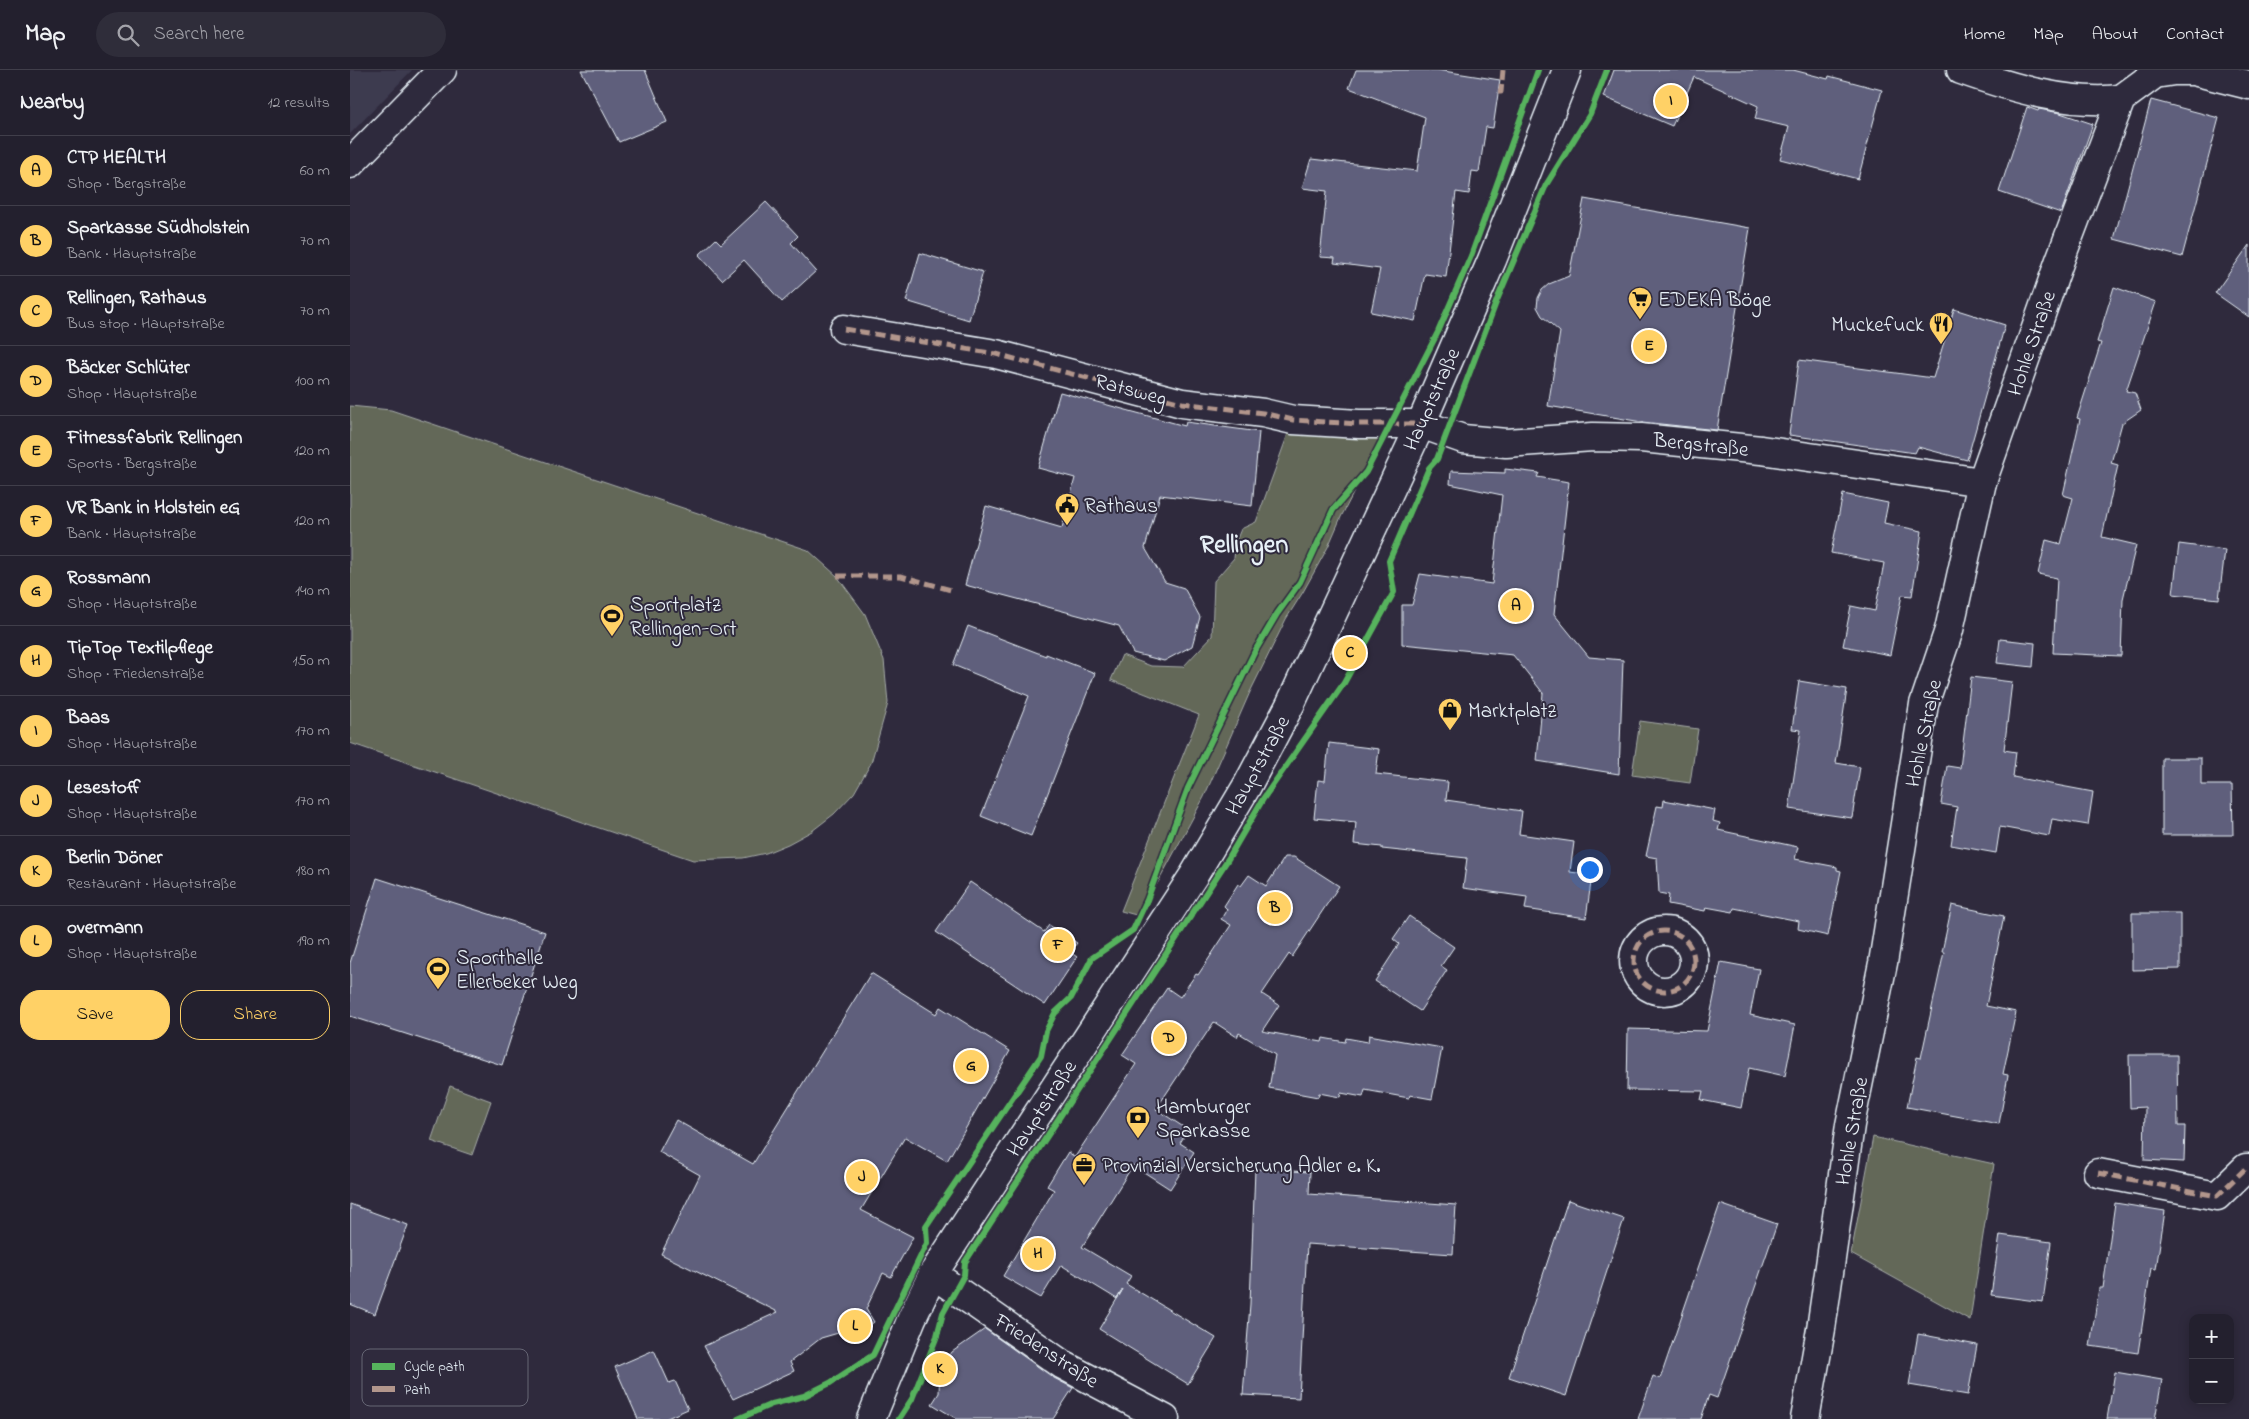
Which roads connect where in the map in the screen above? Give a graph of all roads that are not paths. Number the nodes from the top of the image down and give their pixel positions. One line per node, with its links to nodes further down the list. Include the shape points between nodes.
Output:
1 (442, 70): 7 (street)
2 (1567, 70): 9 (street, Hauptstraße, via 1492,260)
3 (1962, 70): 6 (street, via 1989,80 2074,100)
4 (2174, 71): 5 (street, via 2193,71); 6 (street, via 2155,74)
5 (2249, 85)
6 (2121, 99): 10 (street, Hohle Straße)
7 (350, 164)
8 (844, 328): 9 (street, Ratsweg, via 996,354 1182,403 1293,420)
9 (1421, 424): 10 (street, Bergstraße, via 1463,439 1506,443 1593,437 1641,438 1761,450); 13 (street, Hauptstraße, via 1290,705 1247,786 1194,875)
10 (1982, 482): 16 (street, Hohle Straße, via 1949,630 1924,704 1883,963 1850,1125)
11 (2249, 1168): 12 (street, via 2217,1196)
12 (2098, 1173)
13 (933, 1274): 14 (street, Hauptstraße); 15 (street, Friedenstraße, via 1063,1365)
14 (871, 1419)
15 (1165, 1419)
16 (1805, 1419)

